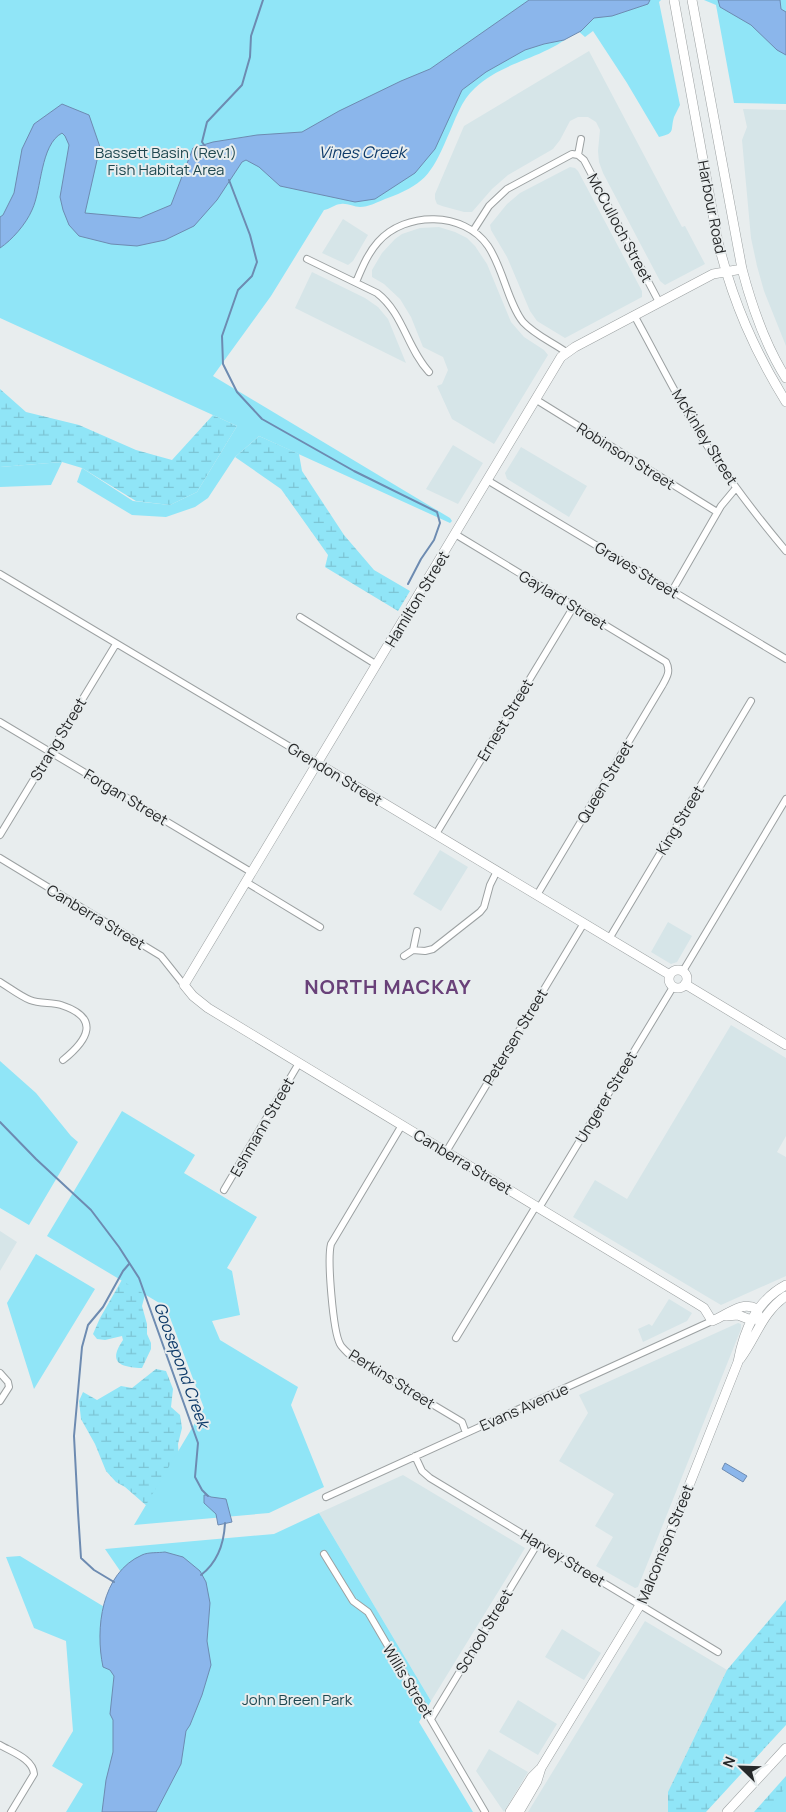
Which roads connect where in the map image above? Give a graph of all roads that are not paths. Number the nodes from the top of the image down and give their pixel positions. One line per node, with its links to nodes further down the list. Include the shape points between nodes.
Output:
1 (692, 1): 7 (street, Harbour Road)
2 (674, 2): 8 (street, Harbour Road)
3 (581, 139): 4 (street)
4 (578, 154): 5 (street, via 572,154 507,189 489,206); 10 (street, McCulloch Street)
5 (473, 230): 9 (street, via 439,220 413,221 397,227 372,249); 12 (street, via 494,257 522,321)
6 (307, 259): 9 (street)
7 (742, 269): 8 (street, Hamilton Street); 14 (street, Harbour Road, via 763,334)
8 (725, 272): 10 (street, Hamilton Street, via 712,274); 16 (street, Harbour Road, via 753,345)
9 (356, 282): 13 (street, via 387,300 420,362)
10 (659, 302): 11 (street, Hamilton Street)
11 (634, 315): 12 (street, Hamilton Street); 18 (street, McKinley Street, via 695,426)
12 (566, 352): 15 (street, Hamilton Street)
13 (429, 372)
14 (786, 378)
15 (535, 399): 17 (street, Hamilton Street); 19 (street, Robinson Street)
16 (786, 402)
17 (488, 480): 20 (street, Hamilton Street); 23 (street, Graves Street)
18 (736, 488): 19 (street); 21 (street, McKinley Street)
19 (717, 512): 23 (street)
20 (455, 534): 24 (street, Gaylard Street); 28 (street, Hamilton Street)
21 (786, 550)
22 (0, 574): 26 (street, Grendon Street)
23 (672, 591): 27 (street, Graves Street)
24 (574, 606): 29 (street, Gaylard Street, via 666,662); 35 (street, Ernest Street)
25 (300, 617): 28 (street)
26 (116, 644): 32 (street, Strang Street); 33 (street, Grendon Street)
27 (786, 660)
28 (377, 665): 33 (street, Hamilton Street)
29 (669, 667): 41 (street, Queen Street, via 662,686)
30 (751, 702): 45 (street, King Street)
31 (0, 722): 32 (street, Forgan Street)
32 (50, 752): 36 (street, Strang Street); 39 (street, Forgan Street)
33 (317, 763): 35 (street, Grendon Street); 39 (street, Hamilton Street)
34 (786, 799): 48 (street)
35 (436, 834): 38 (street, Grendon Street)
36 (0, 835)
37 (0, 858): 51 (street, Canberra Street, via 161,956)
38 (497, 871): 41 (street, Grendon Street); 46 (street, via 480,912 432,949)
39 (251, 872): 40 (street, Hamilton Street)
40 (246, 882): 43 (street); 51 (street, Hamilton Street)
41 (536, 895): 42 (street, Grendon Street)
42 (584, 923): 45 (street, Grendon Street); 58 (street, Petersen Street)
43 (320, 927)
44 (417, 931): 46 (street)
45 (609, 939): 49 (street, Grendon Street)
46 (413, 950): 47 (street)
47 (404, 956)
48 (682, 971): 49 (street); 52 (street)
49 (670, 974): 53 (street, via 669,983)
50 (0, 982): 55 (street, via 33,1001 62,1005 84,1018 87,1032 76,1049)
51 (184, 984): 56 (street, Canberra Street, via 208,1008)
52 (686, 984): 53 (street); 54 (street)
53 (673, 987): 60 (street, Ungerer Street)
54 (786, 1045)
55 (63, 1060)
56 (299, 1063): 57 (street, Canberra Street); 59 (street, Eshmann Street)
57 (402, 1125): 58 (street, Canberra Street); 69 (street, Perkins Street, via 330,1244 328,1262 336,1333 340,1345 350,1355 462,1422)
58 (446, 1152): 60 (street, Canberra Street)
59 (224, 1190)
60 (537, 1207): 65 (street, Canberra Street, via 699,1304); 66 (street, Ungerer Street)
61 (786, 1284): 62 (street)
62 (774, 1292): 63 (street); 64 (street)
63 (784, 1299): 64 (street)
64 (757, 1317): 65 (street, Evans Avenue, via 737,1315); 74 (street, Malcomson Street, via 742,1341 738,1362)
65 (712, 1321): 69 (street, Evans Avenue)
66 (456, 1338)
67 (0, 1373): 68 (street, via 9,1387)
68 (0, 1401)
69 (466, 1433): 70 (street, Evans Avenue)
70 (415, 1456): 71 (street, Evans Avenue); 72 (street, Harvey Street, via 422,1471 430,1478)
71 (326, 1497)
72 (538, 1543): 74 (street, Harvey Street); 76 (street, School Street)
73 (324, 1554): 76 (street, Willis Street, via 353,1601 366,1610)
74 (640, 1605): 75 (street, Harvey Street); 79 (street, Malcomson Street)
75 (718, 1652)
76 (431, 1719): 81 (street, Willis Street)
77 (0, 1745): 80 (street, via 33,1767 34,1774)
78 (786, 1748): 84 (street)
79 (541, 1768): 82 (street, Malcomson Street); 83 (street, Malcomson Street)
80 (11, 1812)
81 (485, 1812)
82 (510, 1812)
83 (519, 1812)
84 (727, 1812)

